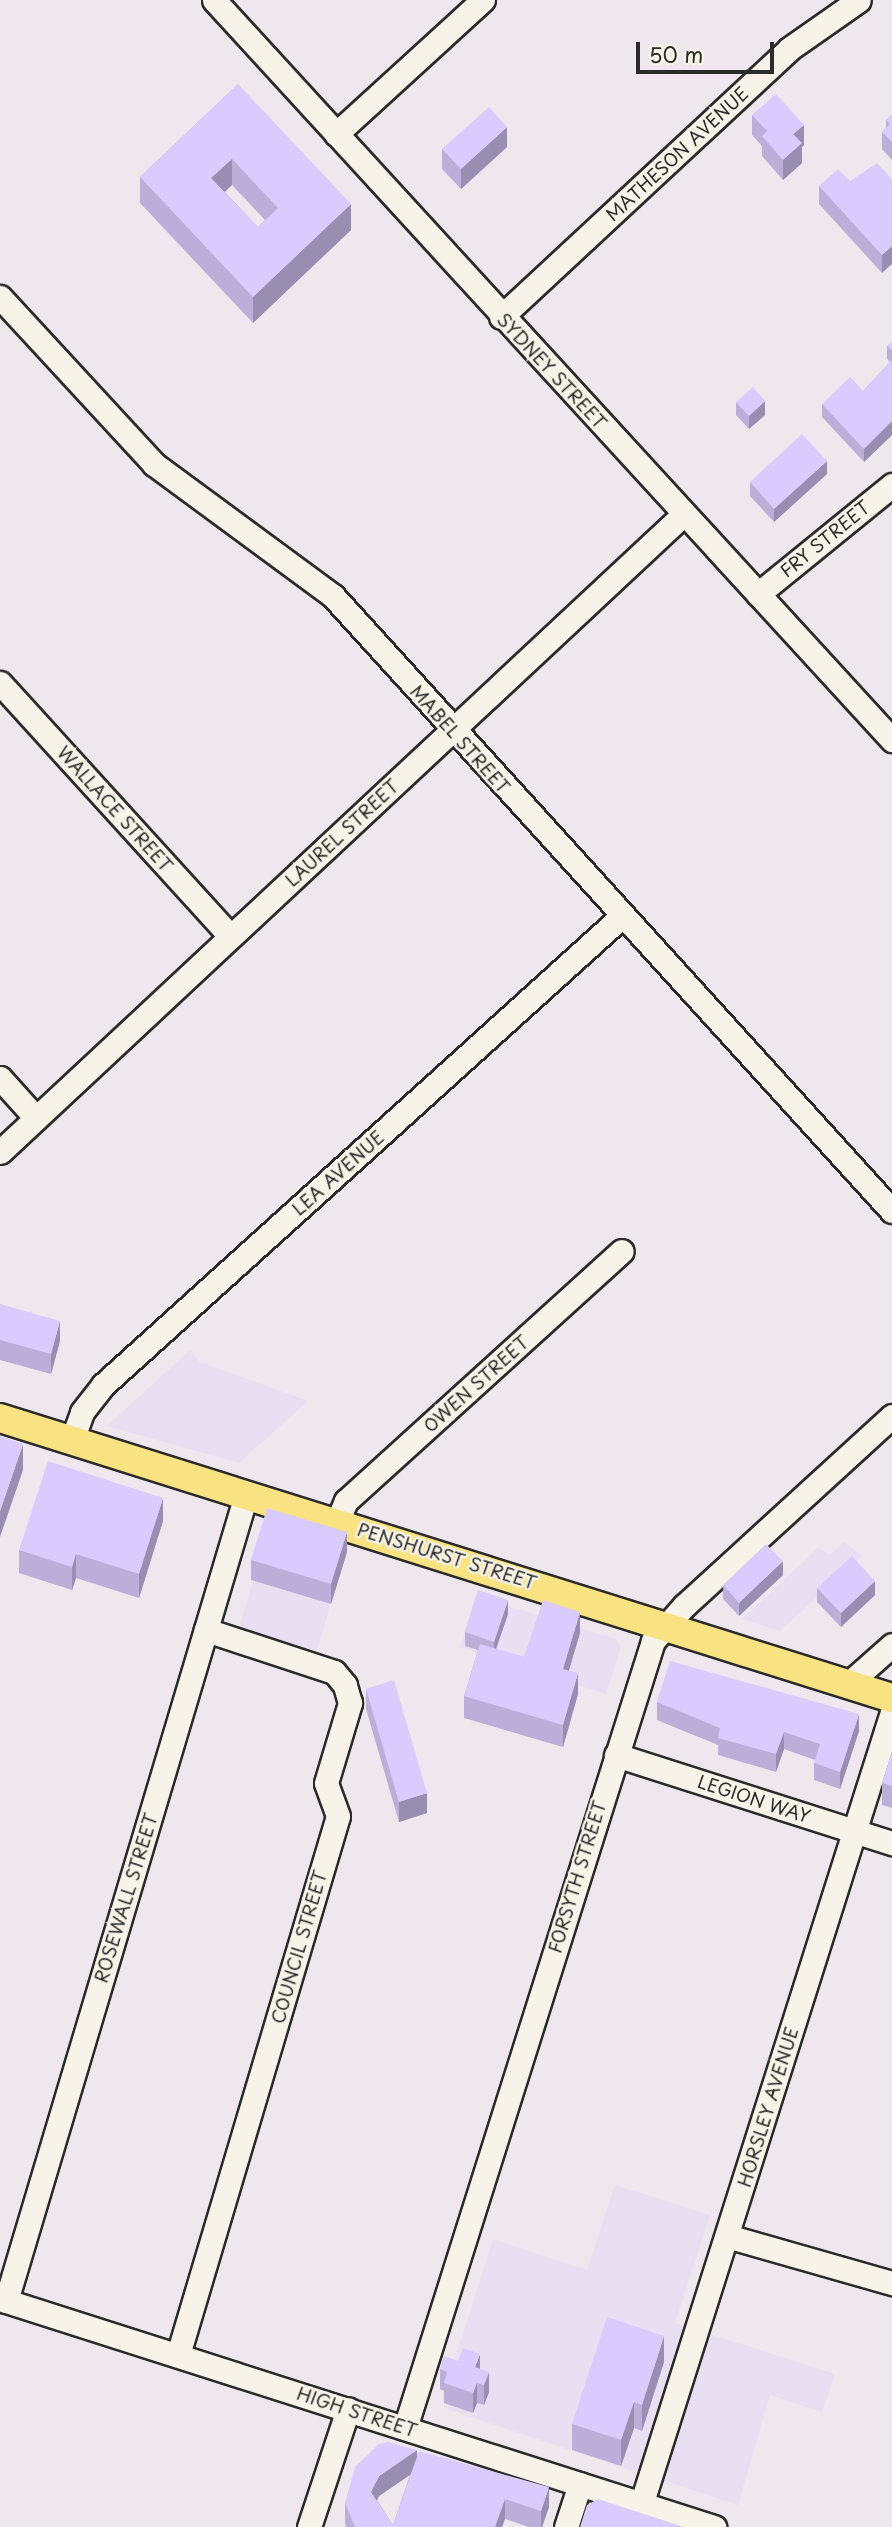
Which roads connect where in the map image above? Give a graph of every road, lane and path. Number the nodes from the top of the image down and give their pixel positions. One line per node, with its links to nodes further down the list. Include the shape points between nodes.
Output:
1 (214, 0): 4 (street, SYDNEY STREET)
2 (483, 0): 4 (street)
3 (859, 0): 6 (street, MATHESON AVENUE, via 789,50)
4 (337, 134): 6 (street, SYDNEY STREET)
5 (0, 297): 11 (street, MABEL STREET, via 154,464 334,596)
6 (501, 317): 8 (street, SYDNEY STREET)
7 (892, 485): 9 (street, FRY STREET)
8 (684, 514): 9 (street, SYDNEY STREET); 11 (street, LAUREL STREET)
9 (758, 594): 12 (street, SYDNEY STREET)
10 (0, 682): 14 (street, WALLACE STREET)
11 (452, 731): 13 (street, MABEL STREET); 14 (street, LAUREL STREET)
12 (892, 740)
13 (621, 917): 18 (street, MABEL STREET); 22 (street, LEA AVENUE, via 103,1385 82,1412)
14 (230, 936): 16 (street, LAUREL STREET)
15 (0, 1078): 16 (street)
16 (36, 1118): 17 (street, LAUREL STREET)
17 (0, 1152)
18 (892, 1211)
19 (622, 1251): 24 (street, OWEN STREET, via 346,1501)
20 (892, 1416): 25 (street, FORSYTH STREET)
21 (0, 1418): 22 (main road, PENSHURST STREET)
22 (72, 1440): 23 (main road, PENSHURST STREET)
23 (246, 1495): 24 (main road, PENSHURST STREET); 26 (street, ROSEWALL STREET)
24 (337, 1522): 25 (main road, PENSHURST STREET)
25 (666, 1627): 28 (main road, PENSHURST STREET); 31 (street, FORSYTH STREET, via 653,1641)
26 (206, 1630): 36 (street, ROSEWALL STREET); 37 (street, COUNCIL STREET, via 334,1672 345,1685 350,1703 326,1783 338,1816)
27 (892, 1645): 28 (street)
28 (847, 1685): 29 (main road, PENSHURST STREET)
29 (892, 1699)
30 (892, 1712): 32 (street, HORSLEY AVENUE)
31 (616, 1755): 32 (street, LEGION WAY); 39 (street, FORSYTH STREET)
32 (854, 1831): 33 (street, LEGION WAY); 34 (street, HORSLEY AVENUE)
33 (892, 1843)
34 (727, 2236): 35 (street); 41 (street, HORSLEY AVENUE)
35 (892, 2283)
36 (3, 2300): 37 (street, HIGH STREET)
37 (178, 2355): 38 (street, HIGH STREET)
38 (348, 2409): 39 (street, HIGH STREET); 42 (street)
39 (405, 2428): 40 (street, HIGH STREET)
40 (580, 2484): 41 (street, HIGH STREET); 43 (street)
41 (642, 2502): 44 (street, HIGH STREET)
42 (309, 2527)
43 (566, 2527)
44 (714, 2527)

